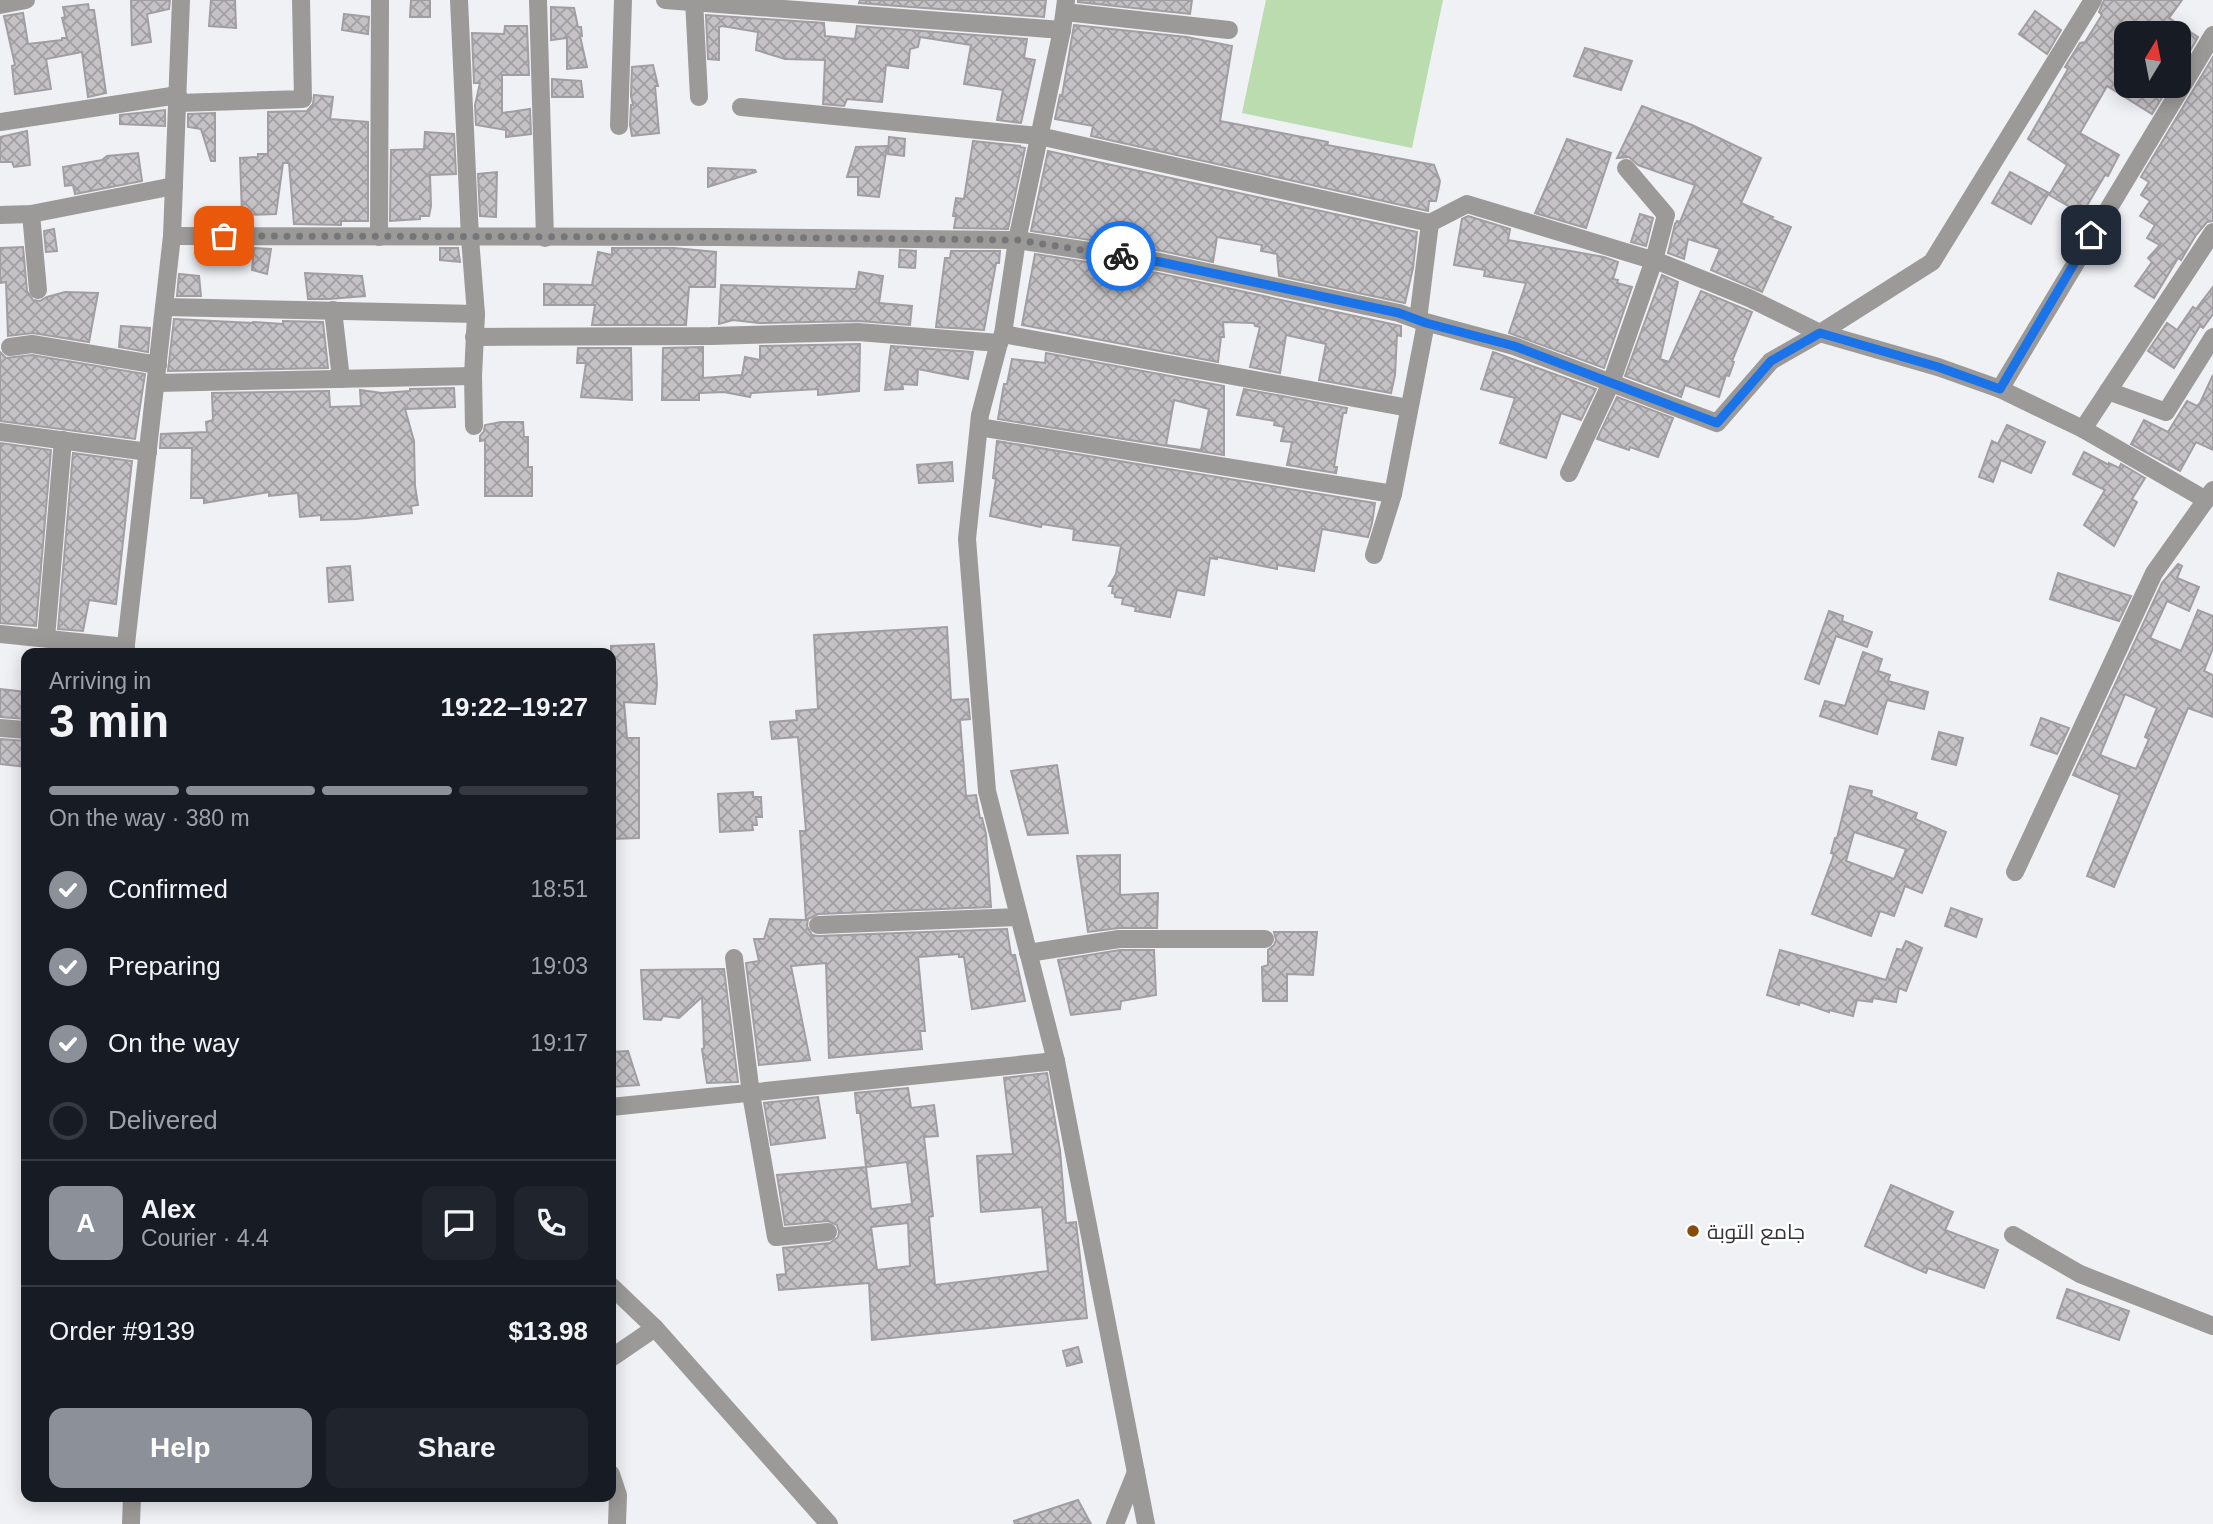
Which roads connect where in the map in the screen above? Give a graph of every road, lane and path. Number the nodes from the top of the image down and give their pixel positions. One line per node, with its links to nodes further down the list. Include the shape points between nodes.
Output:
1 (22, 0): 11 (street)
2 (181, 0): 17 (street)
3 (301, 0): 17 (street, via 303,99)
4 (380, 0): 29 (street)
5 (459, 0): 30 (street)
6 (538, 0): 31 (street)
7 (623, 0): 20 (street)
8 (665, 0): 10 (street)
9 (2093, 0): 39 (street, via 1932,262)
10 (694, 1): 13 (street); 16 (street)
11 (0, 5)
12 (1065, 6): 13 (street); 14 (street)
13 (1062, 30): 21 (street)
14 (1229, 30)
15 (2213, 34): 48 (street)
16 (699, 97)
17 (178, 99): 19 (street); 23 (street)
18 (741, 107): 21 (street)
19 (0, 122)
20 (620, 126)
21 (1039, 135): 26 (street); 32 (street)
22 (1626, 167): 33 (street, via 1666,215)
23 (174, 186): 24 (street); 28 (street)
24 (31, 214): 25 (street); 34 (street)
25 (0, 215)
26 (1430, 223): 33 (street, via 1467,204); 38 (street)
27 (2213, 232): 49 (street)
28 (172, 236): 29 (street); 35 (street)
29 (379, 237): 30 (street)
30 (470, 238): 31 (street); 37 (street)
31 (545, 238): 32 (street)
32 (1017, 240): 38 (street, via 1160,262 1399,313); 42 (street)
33 (1654, 260): 39 (street); 47 (street)
34 (38, 290)
35 (164, 307): 36 (street); 44 (street)
36 (333, 310): 37 (street); 46 (street)
37 (475, 314): 40 (street)
38 (1422, 322): 47 (street, via 1514,346); 50 (street)
39 (1820, 333): 47 (street, via 1771,361 1717,423); 48 (street)
40 (474, 337): 42 (street, via 858,332); 45 (street)
41 (2213, 337): 49 (street, via 2166,412)
42 (1001, 338): 50 (street); 52 (street)
43 (10, 348): 44 (street, via 32,344)
44 (157, 374): 46 (street); 56 (street)
45 (473, 376): 46 (street); 51 (street)
46 (341, 379)
47 (1611, 383): 57 (street)
48 (2000, 389): 53 (street)
49 (2108, 391): 53 (street)
50 (1409, 408): 58 (street)
51 (474, 426)
52 (979, 427): 58 (street); 68 (street, via 967,539 982,735 987,791)
53 (2083, 429): 59 (street)
54 (0, 432): 55 (street)
55 (63, 440): 56 (street); 62 (street)
56 (148, 452): 64 (street)
57 (1569, 473)
58 (1393, 494): 60 (street)
59 (2209, 495): 67 (street, via 2154,573)
60 (1374, 555)
61 (0, 634): 62 (street)
62 (47, 638): 63 (street)
63 (113, 648)
64 (126, 648)
65 (0, 728): 66 (street)
66 (21, 730)
67 (2015, 872)
68 (1019, 917): 69 (street); 71 (street)
69 (818, 925)
70 (1265, 939): 71 (street, via 1119,939)
71 (1028, 953): 73 (street)
72 (734, 958): 74 (street)
73 (1056, 1061): 74 (street); 82 (street)
74 (751, 1094): 75 (street); 76 (street, via 776,1237)
75 (616, 1107)
76 (828, 1232)
77 (2013, 1235): 79 (street, via 2080,1274)
78 (616, 1291): 80 (street)
79 (2213, 1326)
80 (655, 1328): 81 (street); 87 (street)
81 (616, 1355)
82 (1136, 1472): 88 (street); 89 (street)
83 (616, 1489): 86 (street)
84 (132, 1502): 85 (street)
85 (131, 1524)
86 (617, 1524)
87 (829, 1524)
88 (1115, 1524)
89 (1146, 1524)

